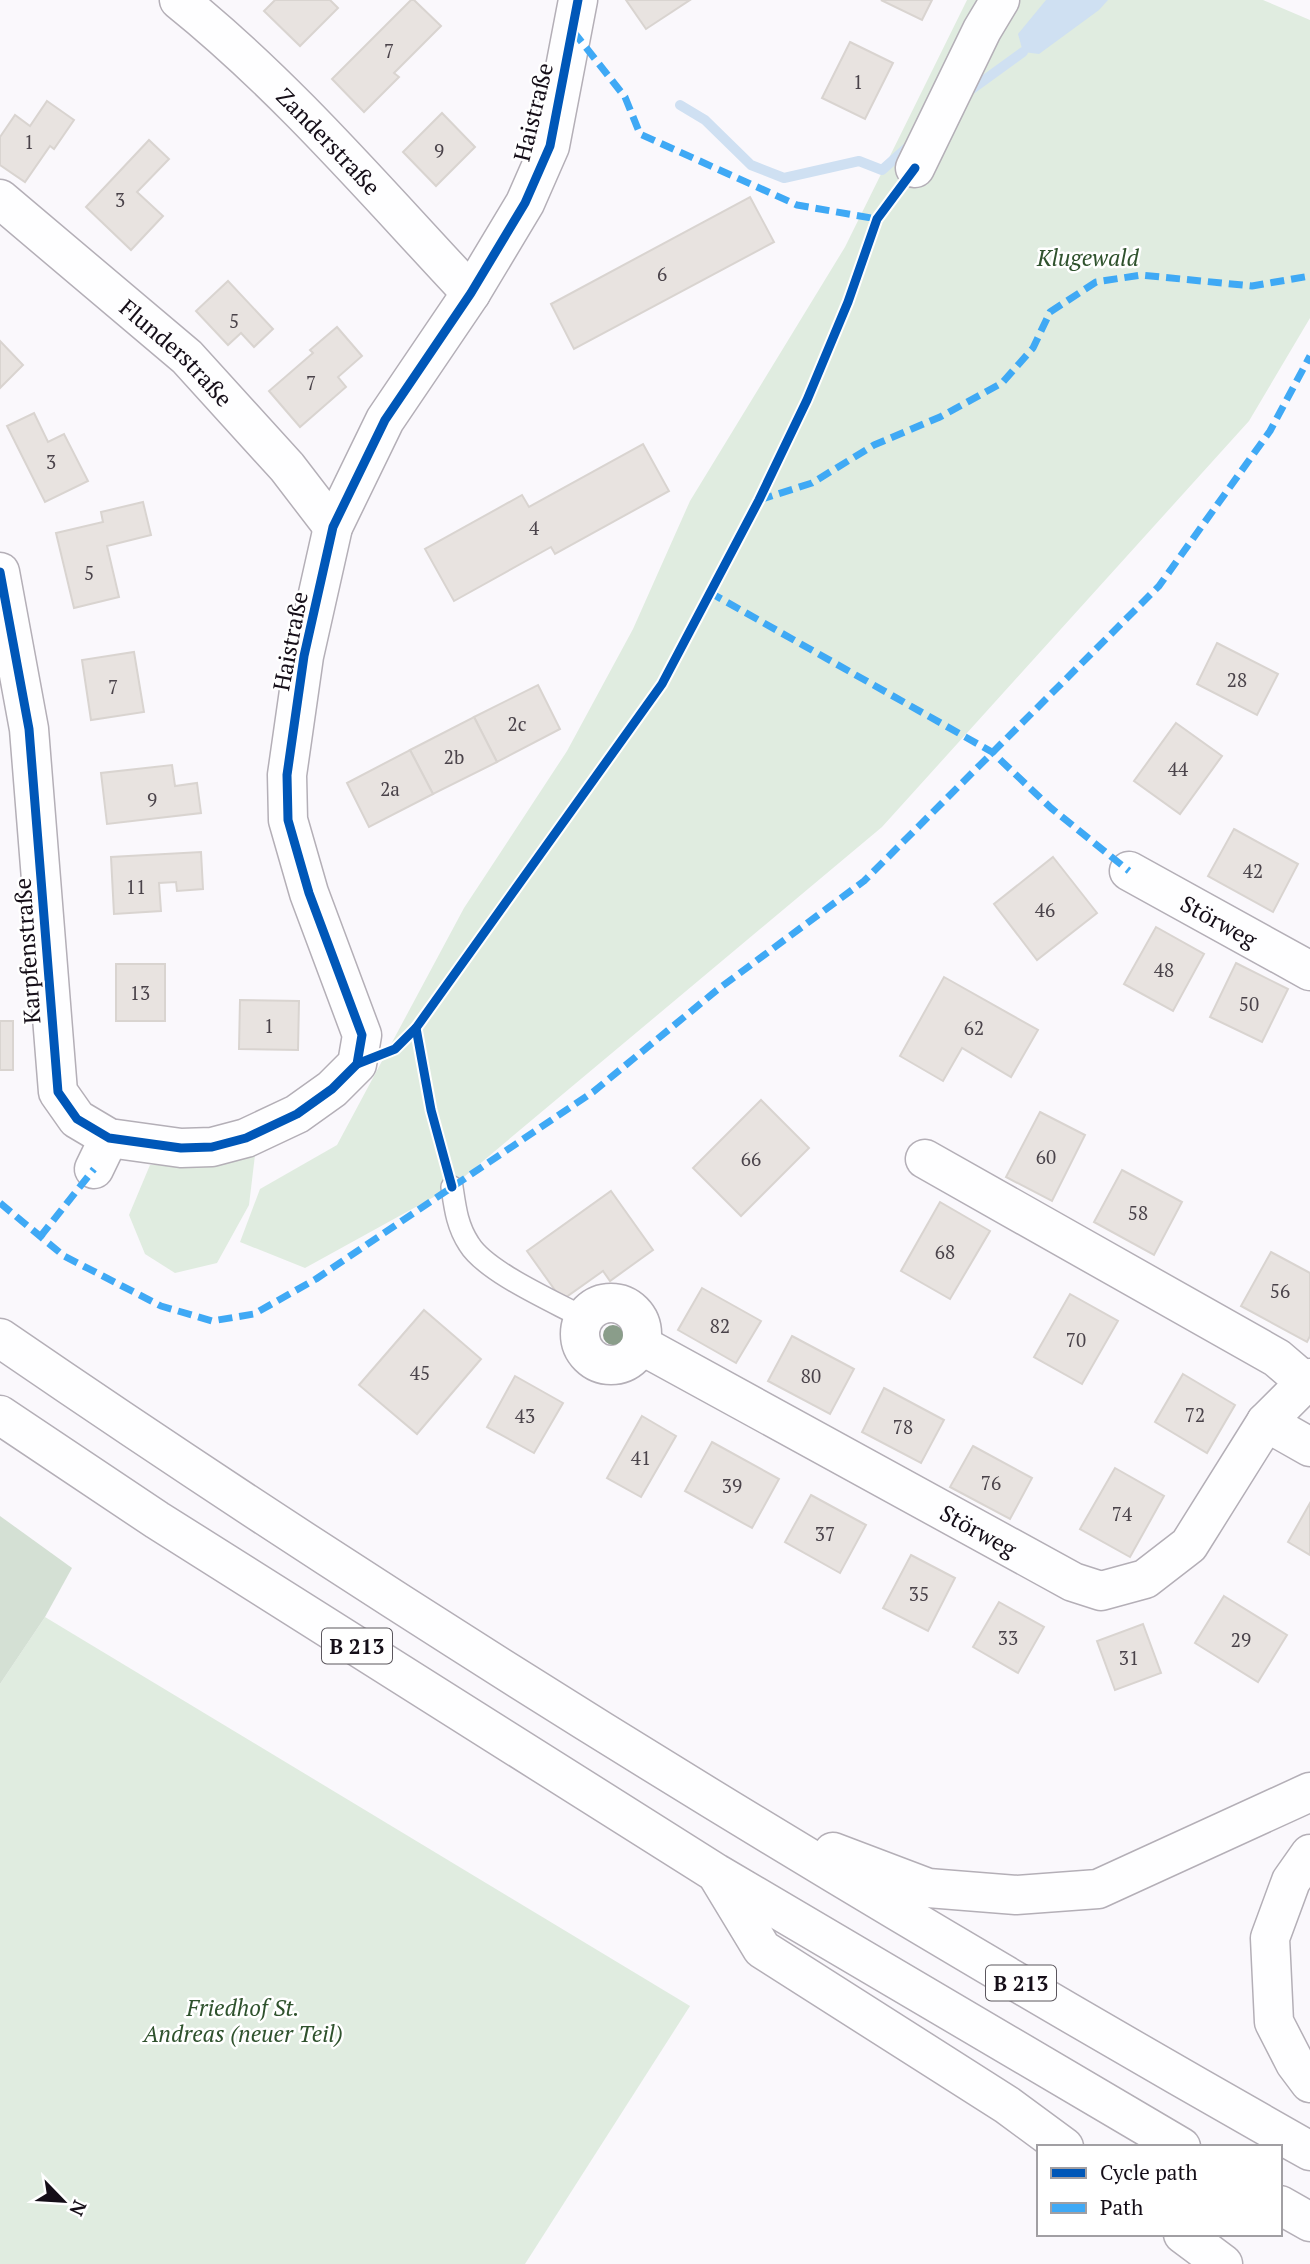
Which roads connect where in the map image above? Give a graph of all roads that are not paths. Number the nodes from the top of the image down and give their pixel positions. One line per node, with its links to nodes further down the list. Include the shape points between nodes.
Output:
1 (179, 0): 6 (main road, Zanderstraße, via 220,33 303,115)
2 (578, 0): 6 (main road, Haistraße, via 550,146 526,203)
3 (1000, 0): 4 (main road)
4 (915, 168)
5 (0, 199): 7 (main road, Flunderstraße, via 187,357 286,467)
6 (471, 292): 7 (main road, Haistraße, via 385,420)
7 (332, 527): 11 (main road, Haistraße, via 304,656 287,775 288,820 309,893 362,1035 357,1065 297,1114 246,1138 212,1147)
8 (0, 572): 11 (main road, Karpfenstraße, via 29,729 58,1092)
9 (1129, 871): 10 (main road, Störweg)
10 (1310, 971)
11 (102, 1154)
12 (925, 1159): 16 (main road, Störweg, via 1277,1358)
13 (452, 1186): 14 (lane, via 457,1222 469,1246 493,1267)
14 (583, 1318): 18 (main road, Störweg, via 579,1335 584,1352 598,1363 615,1367 631,1360 641,1345 1073,1581 1101,1591 1145,1579 1189,1545)
15 (0, 1338): 21 (main road, B 213, via 189,1468)
16 (1308, 1380): 18 (main road, Störweg)
17 (0, 1415): 23 (main road, B 213, via 157,1520)
18 (1266, 1422): 19 (main road)
19 (1310, 1447)
20 (1310, 1792): 21 (main road, B 213, via 1098,1889 1016,1895 928,1888)
21 (734, 1814): 27 (main road, B 213)
22 (1310, 1854): 24 (main road, via 1291,1881 1270,1938 1274,2022)
23 (716, 1873): 25 (main road, B 213, via 762,1949 1007,2105); 26 (main road, B 213)
24 (1310, 2083)
25 (1061, 2145)
26 (1178, 2145)
27 (1310, 2151)
28 (1282, 2206): 29 (main road)
29 (1310, 2222)
30 (1186, 2236): 31 (main road)
31 (1223, 2264)

